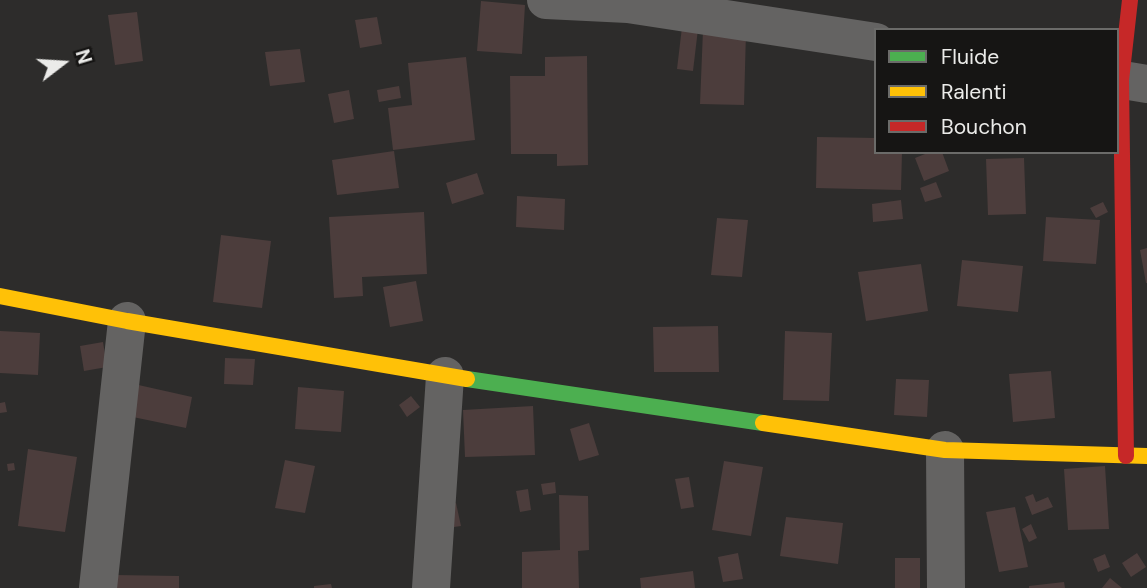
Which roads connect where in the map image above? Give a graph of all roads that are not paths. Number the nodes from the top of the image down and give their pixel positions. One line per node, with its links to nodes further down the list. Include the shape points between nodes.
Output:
1 (546, 0): 3 (street)
2 (1130, 0): 5 (street)
3 (628, 2): 4 (street)
4 (874, 42)
5 (1128, 81): 10 (street)
6 (0, 296): 7 (street)
7 (127, 321): 8 (street); 12 (street)
8 (445, 376): 9 (street); 13 (street)
9 (946, 450): 10 (street); 14 (street)
10 (1126, 456): 11 (street)
11 (1147, 456)
12 (98, 588)
13 (430, 588)
14 (946, 588)

